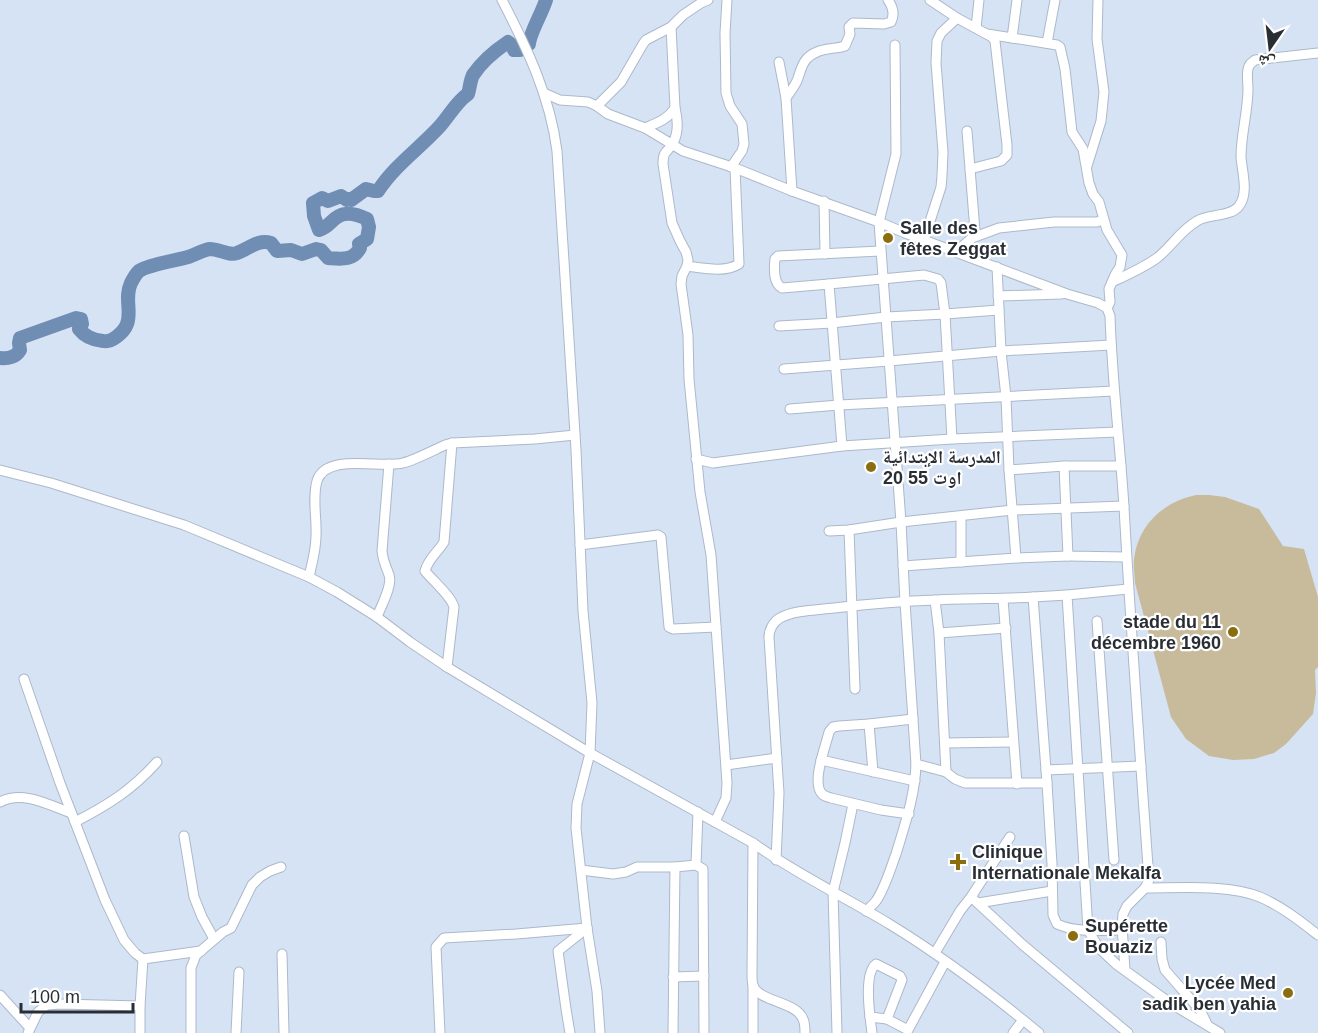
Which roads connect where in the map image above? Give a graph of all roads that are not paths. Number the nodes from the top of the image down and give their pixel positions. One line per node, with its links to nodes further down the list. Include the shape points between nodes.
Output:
1 (502, 0): 19 (street)
2 (708, 0): 11 (street)
3 (727, 0): 26 (street, via 726,93 742,124 744,144)
4 (888, 0): 20 (street, via 894,16 891,22 853,23 845,46 818,51 803,62)
5 (930, 0): 10 (street)
6 (979, 0): 12 (street)
7 (1017, 0): 14 (street)
8 (1055, 0): 15 (street)
9 (1098, 0): 28 (street, via 1097,39 1104,92 1101,121)
10 (957, 18): 12 (street); 34 (street, via 937,41 942,176)
11 (671, 27): 21 (street, via 646,40 621,82); 22 (street)
12 (976, 28): 13 (street)
13 (987, 34): 14 (street); 27 (street, via 995,41 1007,155 1001,161)
14 (1012, 38): 15 (street)
15 (1047, 43): 28 (street, via 1060,47 1072,132 1083,150)
16 (895, 45): 32 (street, via 896,153)
17 (1318, 52): 41 (street, via 1250,63 1241,156 1244,191 1238,208 1195,221 1156,258)
18 (779, 62): 20 (street)
19 (544, 93): 21 (street); 64 (street, via 557,151)
20 (786, 98): 29 (street)
21 (597, 106): 23 (street)
22 (675, 108): 23 (street, via 661,122); 25 (street, via 678,123)
23 (645, 128): 25 (street)
24 (967, 131): 27 (street)
25 (673, 145): 26 (street); 38 (street, via 663,155 663,164 672,224 686,252)
26 (733, 167): 29 (street); 38 (street, via 739,264 720,268)
27 (970, 169): 33 (street, via 975,231)
28 (1087, 169): 31 (street)
29 (792, 191): 30 (street)
30 (824, 201): 32 (street); 37 (street)
31 (1103, 220): 33 (street, via 999,228); 41 (street, via 1122,255)
32 (879, 222): 34 (street); 35 (street)
33 (972, 238): 36 (street)
34 (924, 240): 36 (street)
35 (880, 251): 37 (street); 40 (street)
36 (956, 252): 39 (street)
37 (825, 254): 42 (street, via 776,257 776,282 782,288)
38 (687, 266): 70 (street, via 681,284)
39 (997, 267): 43 (street); 44 (street)
40 (883, 279): 42 (street); 47 (street, via 924,275 938,279); 48 (street)
41 (1112, 282): 45 (street)
42 (829, 284): 49 (street)
43 (1067, 294): 44 (street); 45 (street)
44 (998, 296): 46 (street)
45 (1107, 308): 51 (street)
46 (999, 310): 47 (street); 52 (street)
47 (945, 314): 48 (street); 53 (street)
48 (886, 317): 49 (street); 54 (street)
49 (832, 323): 50 (street); 55 (street)
50 (779, 326)
51 (1111, 345): 52 (street); 57 (street)
52 (1001, 351): 53 (street); 58 (street)
53 (947, 355): 54 (street); 59 (street)
54 (889, 362): 55 (street); 60 (street)
55 (834, 366): 56 (street); 61 (street)
56 (784, 369)
57 (1114, 391): 58 (street); 63 (street)
58 (1006, 397): 59 (street); 65 (street)
59 (951, 400): 60 (street); 66 (street)
60 (891, 402): 61 (street); 68 (street)
61 (839, 405): 62 (street); 69 (street)
62 (790, 410)
63 (1117, 432): 65 (street); 73 (street)
64 (574, 435): 67 (street); 83 (street)
65 (1007, 437): 66 (street); 75 (street)
66 (952, 439): 68 (street)
67 (452, 443): 71 (street, via 404,463); 102 (street, via 444,542 425,571 452,599 454,607)
68 (895, 443): 69 (street); 80 (street)
69 (842, 446): 70 (street, via 713,463)
70 (696, 459): 99 (street, via 711,555)
71 (389, 464): 89 (street, via 347,464 321,474 316,490 315,555); 97 (street, via 382,551 390,577)
72 (1064, 466): 73 (street); 75 (street); 77 (street)
73 (1120, 466): 76 (street)
74 (0, 470): 89 (street, via 184,525)
75 (1009, 470): 78 (street)
76 (1124, 506): 77 (street); 85 (street)
77 (1066, 508): 78 (street); 84 (street)
78 (1013, 510): 79 (street); 86 (street)
79 (962, 516): 80 (street); 87 (street)
80 (901, 522): 81 (street); 88 (street)
81 (849, 530): 82 (street); 96 (street)
82 (829, 531)
83 (580, 545): 99 (street, via 658,535 669,627); 109 (street, via 592,703)
84 (1068, 556): 85 (street); 86 (street)
85 (1126, 557): 90 (street)
86 (1016, 558): 87 (street)
87 (961, 562): 88 (street)
88 (903, 566): 95 (street)
89 (309, 577): 97 (street)
90 (1128, 590): 91 (street); 115 (street)
91 (1067, 595): 92 (street); 117 (street)
92 (1033, 597): 93 (street); 118 (street)
93 (1003, 599): 94 (street); 100 (street)
94 (935, 600): 95 (street); 101 (street)
95 (905, 602): 96 (street); 105 (street)
96 (852, 606): 104 (street); 110 (street, via 788,615 778,619 769,631)
97 (377, 617): 102 (street)
98 (1097, 621): 116 (street)
99 (716, 627): 114 (street)
100 (1006, 628): 101 (street); 107 (street)
101 (939, 633): 108 (street)
102 (447, 667): 109 (street)
103 (24, 678): 128 (street)
104 (855, 689)
105 (913, 719): 106 (street); 113 (street)
106 (869, 724): 111 (street, via 833,727); 119 (street)
107 (1013, 742): 108 (street); 123 (street)
108 (945, 743): 120 (street)
109 (590, 753): 126 (street); 138 (street, via 577,804)
110 (777, 758): 114 (street); 133 (street)
111 (821, 760): 119 (street); 125 (street, via 818,779 823,795)
112 (157, 762): 128 (street, via 114,801)
113 (916, 764): 120 (street); 121 (street)
114 (726, 765): 129 (street, via 726,798)
115 (1141, 766): 116 (street); 139 (street, via 1149,880)
116 (1108, 768): 117 (street); 134 (street)
117 (1078, 769): 118 (street); 145 (street)
118 (1046, 770): 122 (street)
119 (873, 772): 121 (street)
120 (946, 772): 123 (street, via 965,783)
121 (915, 781): 127 (street)
122 (1047, 783): 123 (street); 140 (street)
123 (1017, 784)
124 (0, 802): 128 (street, via 18,796)
125 (853, 804): 127 (street); 141 (street)
126 (698, 812): 129 (street); 135 (street)
127 (909, 814): 143 (street, via 882,890)
128 (73, 817): 153 (street, via 124,940)
129 (715, 822): 132 (street)
130 (184, 836): 148 (street, via 194,897)
131 (1010, 837): 142 (street)
132 (753, 843): 133 (street); 159 (street)
133 (776, 860): 141 (street)
134 (1114, 860)
135 (696, 865): 137 (street); 157 (street, via 704,870)
136 (280, 867): 148 (street, via 252,885 231,928)
137 (675, 867): 138 (street, via 637,867 613,874); 158 (street)
138 (581, 870): 144 (street)
139 (1144, 888): 146 (street, via 1127,906); 147 (street, via 1244,892 1276,905)
140 (1053, 891): 142 (street); 145 (street, via 1057,924 1067,929)
141 (833, 892): 143 (street); 179 (street)
142 (975, 900): 151 (street, via 960,911); 183 (street)
143 (866, 911): 151 (street)
144 (588, 928): 172 (street, via 444,938 436,947); 173 (street, via 558,951); 174 (street)
145 (1088, 930): 146 (street); 155 (street, via 1099,948)
146 (1122, 930): 155 (street)
147 (1318, 935)
148 (214, 939): 150 (street)
149 (1161, 942): 165 (street, via 1165,970 1200,1010)
150 (201, 951): 153 (street); 169 (street, via 191,968)
151 (935, 953): 154 (street)
152 (282, 954): 171 (street)
153 (143, 959): 161 (street)
154 (945, 962): 164 (street); 167 (street)
155 (1125, 970): 165 (street)
156 (239, 972): 170 (street)
157 (704, 976): 158 (street); 176 (street)
158 (673, 977): 175 (street)
159 (753, 986): 177 (street); 178 (street, via 801,1015)
160 (0, 995): 166 (street)
161 (140, 1006): 166 (street, via 46,1005); 168 (street)
162 (870, 1017): 163 (street); 163 (street, via 870,977 876,964 902,980); 180 (street)
163 (886, 1019): 167 (street)
164 (1023, 1020): 181 (street); 182 (street)
165 (1208, 1026): 184 (street)
166 (29, 1030)
167 (907, 1031)
168 (140, 1033)
169 (190, 1033)
170 (236, 1033)
171 (284, 1033)
172 (440, 1033)
173 (570, 1033)
174 (600, 1033)
175 (673, 1033)
176 (704, 1033)
177 (753, 1033)
178 (805, 1033)
179 (837, 1033)
180 (872, 1033)
181 (1013, 1033)
182 (1039, 1033)
183 (1128, 1033)
184 (1220, 1033)

